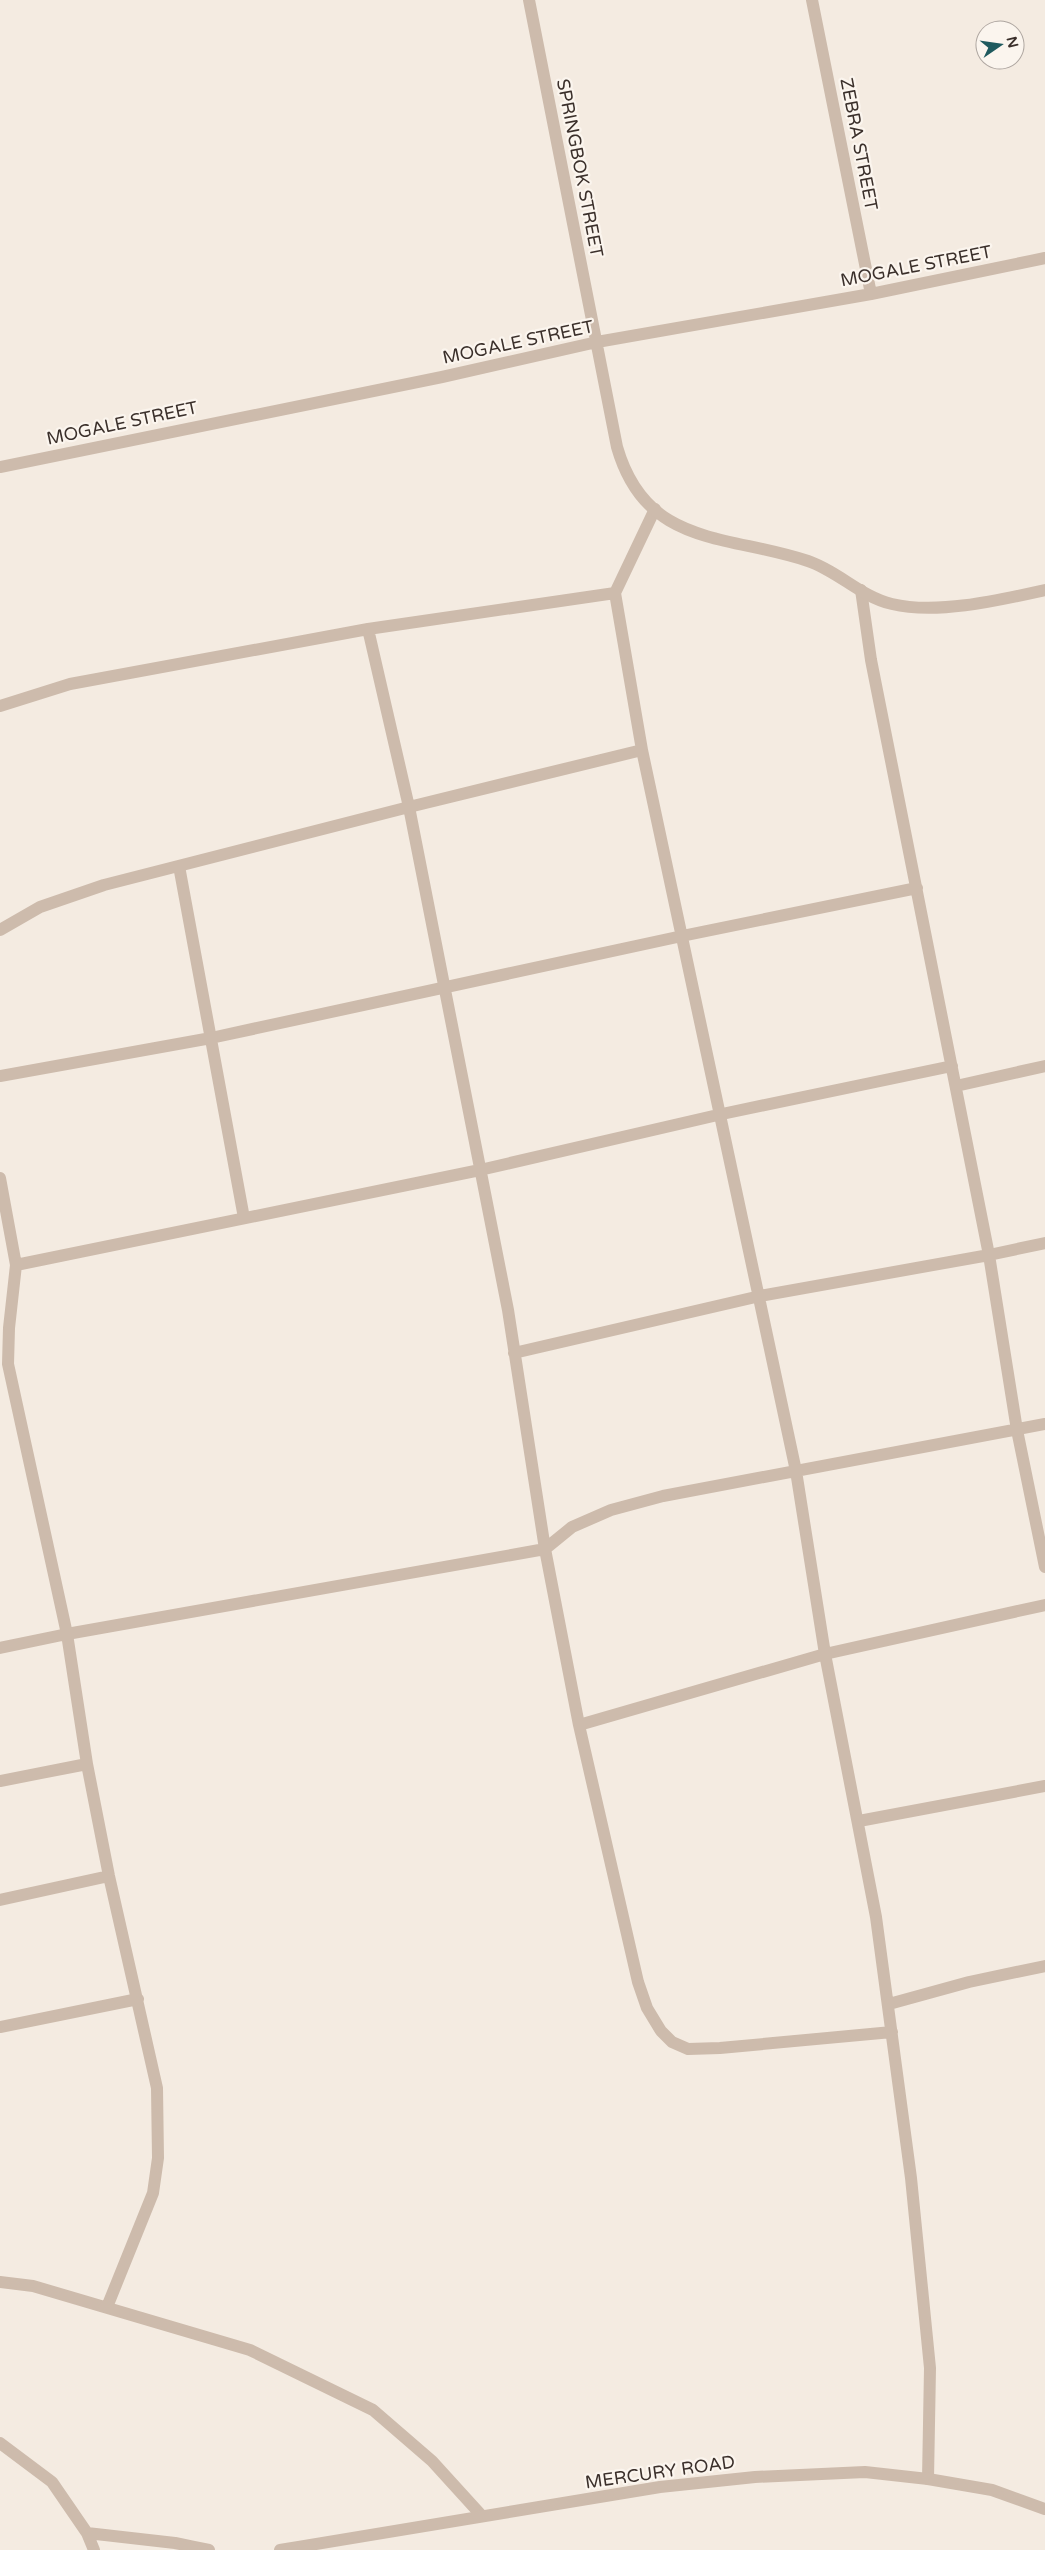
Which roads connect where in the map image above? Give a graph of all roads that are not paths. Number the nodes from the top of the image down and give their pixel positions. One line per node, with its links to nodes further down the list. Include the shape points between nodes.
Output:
1 (529, 0): 5 (street, SPRINGBOK STREET)
2 (812, 0): 4 (street, ZEBRA STREET)
3 (1045, 258): 4 (street, MOGALE STREET)
4 (871, 294): 5 (street, MOGALE STREET)
5 (597, 342): 6 (street, MOGALE STREET, via 442,377); 7 (street, SPRINGBOK STREET, via 623,467 642,497)
6 (0, 466)
7 (655, 509): 8 (street, SPRINGBOK STREET, via 672,524 707,538 808,561); 10 (street)
8 (861, 590): 9 (street, SPRINGBOK STREET, via 892,605 922,607 989,602); 16 (street, via 871,660)
9 (1045, 590)
10 (615, 593): 11 (street); 13 (street)
11 (368, 629): 12 (street, via 70,684); 14 (street)
12 (0, 706)
13 (642, 750): 14 (street); 18 (street)
14 (409, 807): 15 (street); 19 (street)
15 (180, 866): 17 (street, via 104,885 49,904); 20 (street)
16 (917, 888): 18 (street); 21 (street)
17 (0, 930)
18 (682, 936): 19 (street); 25 (street)
19 (445, 988): 20 (street); 26 (street)
20 (211, 1038): 23 (street); 28 (street)
21 (952, 1066): 24 (street); 25 (street)
22 (1045, 1066): 24 (street)
23 (0, 1076)
24 (956, 1086): 30 (street)
25 (722, 1114): 26 (street); 32 (street)
26 (480, 1170): 28 (street); 33 (street)
27 (0, 1178): 31 (street)
28 (244, 1218): 31 (street)
29 (1045, 1243): 30 (street)
30 (989, 1255): 32 (street); 35 (street)
31 (16, 1265): 40 (street, via 8,1364)
32 (760, 1296): 33 (street); 36 (street)
33 (514, 1353): 37 (street)
34 (1045, 1424): 35 (street)
35 (1017, 1430): 36 (street); 38 (street)
36 (796, 1471): 37 (street, via 663,1496 611,1510 572,1527); 42 (street)
37 (545, 1549): 40 (street); 43 (street)
38 (1045, 1566)
39 (1045, 1605): 42 (street)
40 (67, 1634): 41 (street); 44 (street)
41 (0, 1648)
42 (825, 1654): 43 (street); 47 (street)
43 (579, 1725): 54 (street, via 638,1982 647,2008 672,2042 688,2049 720,2048)
44 (88, 1764): 45 (street); 48 (street)
45 (0, 1781)
46 (1045, 1786): 47 (street)
47 (858, 1821): 52 (street)
48 (109, 1876): 49 (street); 51 (street)
49 (0, 1900)
50 (1045, 1966): 52 (street)
51 (138, 1999): 53 (street); 56 (street, via 157,2088 158,2158 153,2193)
52 (889, 2004): 54 (street)
53 (0, 2027)
54 (892, 2032): 58 (street, via 930,2368)
55 (0, 2282): 56 (street, via 34,2286)
56 (107, 2307): 60 (street, via 250,2350 373,2410 432,2461)
57 (0, 2442): 61 (street, via 52,2482)
58 (928, 2479): 59 (street, MERCURY ROAD, via 992,2490); 60 (street, MERCURY ROAD, via 865,2472 755,2476 660,2487)
59 (1045, 2509)
60 (482, 2516): 64 (street, MERCURY ROAD)
61 (87, 2533): 62 (street); 63 (street)
62 (94, 2550)
63 (209, 2550)
64 (280, 2550)

